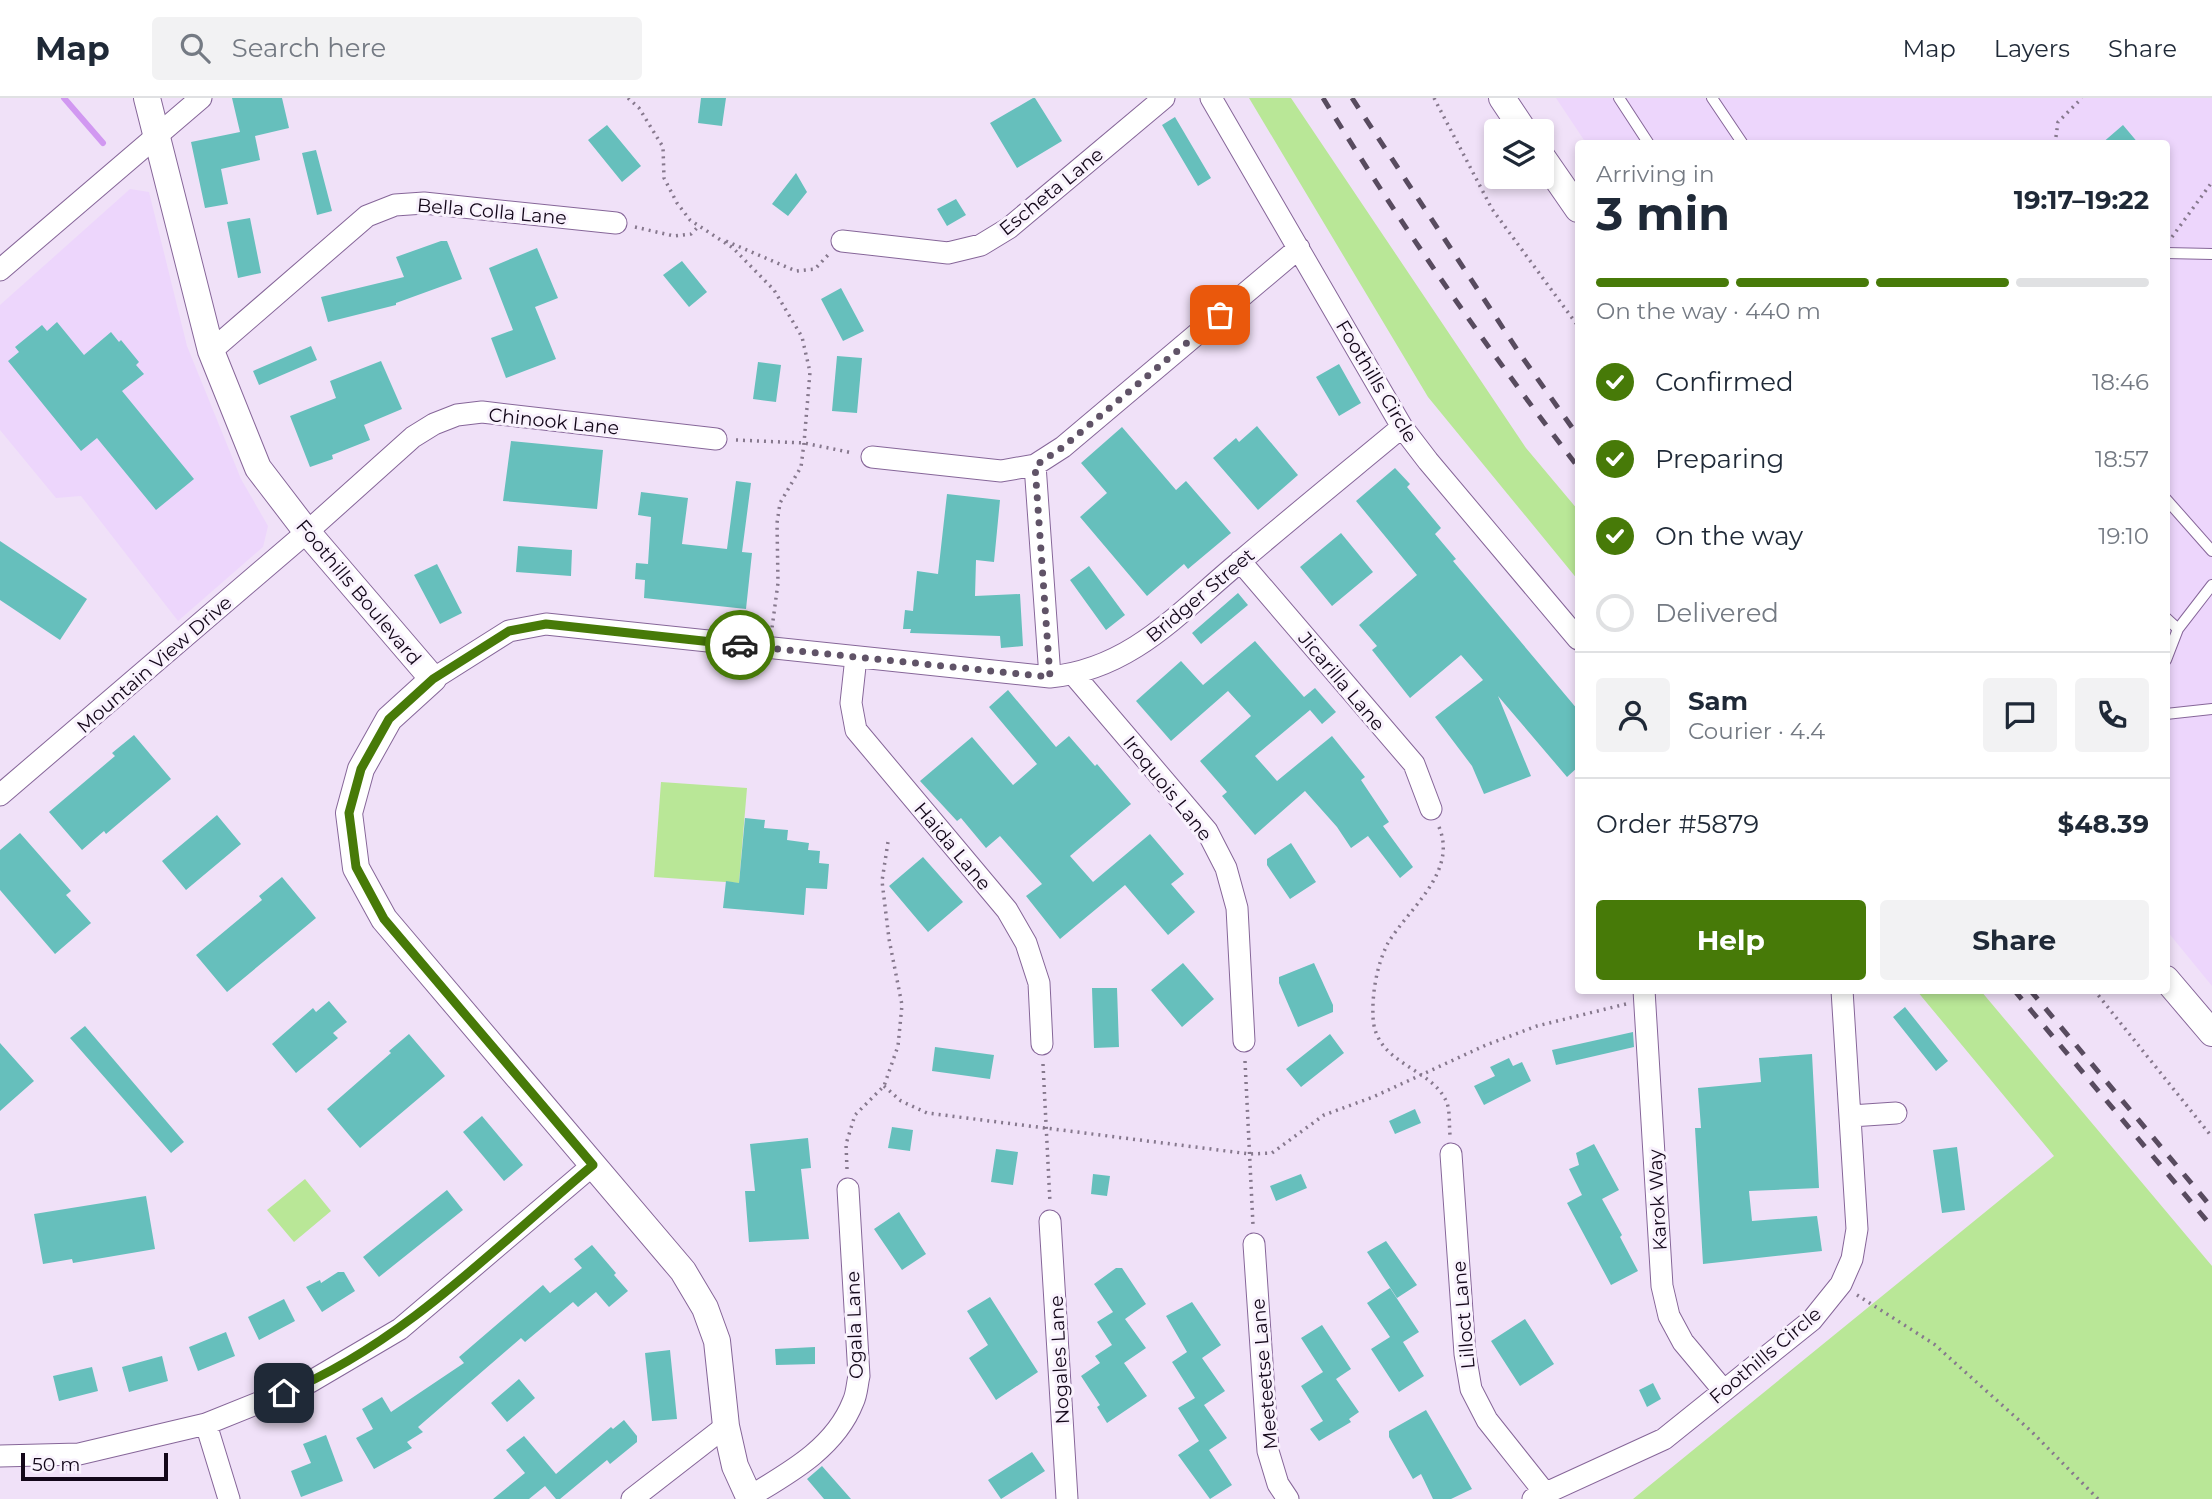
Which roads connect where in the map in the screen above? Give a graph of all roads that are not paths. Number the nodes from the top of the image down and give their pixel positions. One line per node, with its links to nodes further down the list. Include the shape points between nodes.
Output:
1 (146, 98): 9 (street, Foothills Boulevard)
2 (201, 98): 9 (street)
3 (1164, 98): 15 (street, Escheta Lane, via 1009,228 981,245 948,253)
4 (1212, 98): 16 (street, Foothills Circle)
5 (1502, 98): 8 (street)
6 (1619, 98): 10 (lane)
7 (1712, 98): 11 (lane)
8 (1516, 119)
9 (157, 136): 19 (street); 20 (street, Foothills Boulevard)
10 (1646, 140)
11 (1740, 140)
12 (1554, 174): 13 (street)
13 (1575, 205)
14 (616, 223): 20 (street, Bella Colla Lane, via 424,203 395,205 367,216)
15 (842, 241)
16 (1299, 248): 21 (street, Foothills Circle); 24 (street)
17 (2170, 253): 18 (lane)
18 (2212, 254)
19 (0, 270)
20 (211, 351): 26 (street, Foothills Boulevard, via 258,468)
21 (1402, 427): 28 (street, Bridger Street); 32 (street, Foothills Circle)
22 (716, 439): 26 (street, Chinook Lane, via 482,412 457,415 413,438)
23 (872, 457): 24 (street, via 1001,471)
24 (1035, 466): 36 (street)
25 (2170, 504): 27 (lane)
26 (307, 533): 37 (street, Foothills Boulevard); 40 (street, Mountain View Drive)
27 (2212, 551)
28 (1240, 561): 35 (street, Bridger Street, via 1156,635 1115,661); 41 (street, Jicarilla Lane, via 1414,764)
29 (2212, 585): 31 (lane)
30 (2170, 622): 31 (lane)
31 (2178, 629): 33 (lane)
32 (1575, 635)
33 (2170, 650)
34 (856, 657): 36 (street, Bridger Street); 37 (street, Bridger Street, via 546,624 509,631); 47 (street, Haida Lane, via 851,703 856,730 1007,910 1026,943 1039,983)
35 (1074, 674): 36 (street, Bridger Street); 46 (street, Iroquois Lane, via 1207,831 1226,868 1237,908)
36 (1050, 677)
37 (433, 679): 51 (street, Foothills Boulevard, via 389,719 361,769 349,813 356,867 384,919)
38 (2212, 709): 39 (lane)
39 (2170, 714)
40 (0, 795)
41 (1432, 809)
42 (2170, 984): 45 (street)
43 (1842, 994): 49 (street, Foothills Circle)
44 (1645, 995): 55 (street, Karok Way, via 1662,1286 1669,1316 1683,1342)
45 (2212, 1033)
46 (1244, 1041)
47 (1042, 1044)
48 (1896, 1113): 49 (street)
49 (1851, 1116): 55 (street, Foothills Circle, via 1857,1229 1852,1259 1841,1284 1812,1320)
50 (1451, 1154): 59 (street, Lilloct Lane, via 1471,1389)
51 (593, 1165): 56 (street, via 400,1329 310,1382); 57 (street, Foothills Boulevard, via 683,1271 705,1308 717,1341)
52 (848, 1189): 60 (street, Ogala Lane, via 859,1376 854,1402 839,1429 812,1456)
53 (1051, 1221): 63 (street, Nogales Lane)
54 (1254, 1244): 64 (street, Meeteetse Lane, via 1268,1451)
55 (1724, 1391): 59 (street, Foothills Circle, via 1664,1439)
56 (206, 1424): 58 (street, via 79,1454); 61 (street)
57 (726, 1426): 60 (street, Foothills Boulevard, via 735,1466); 62 (street)
58 (0, 1456)
59 (1539, 1496)
60 (750, 1498)
61 (229, 1499)
62 (632, 1499)
63 (1067, 1499)
64 (1288, 1499)

